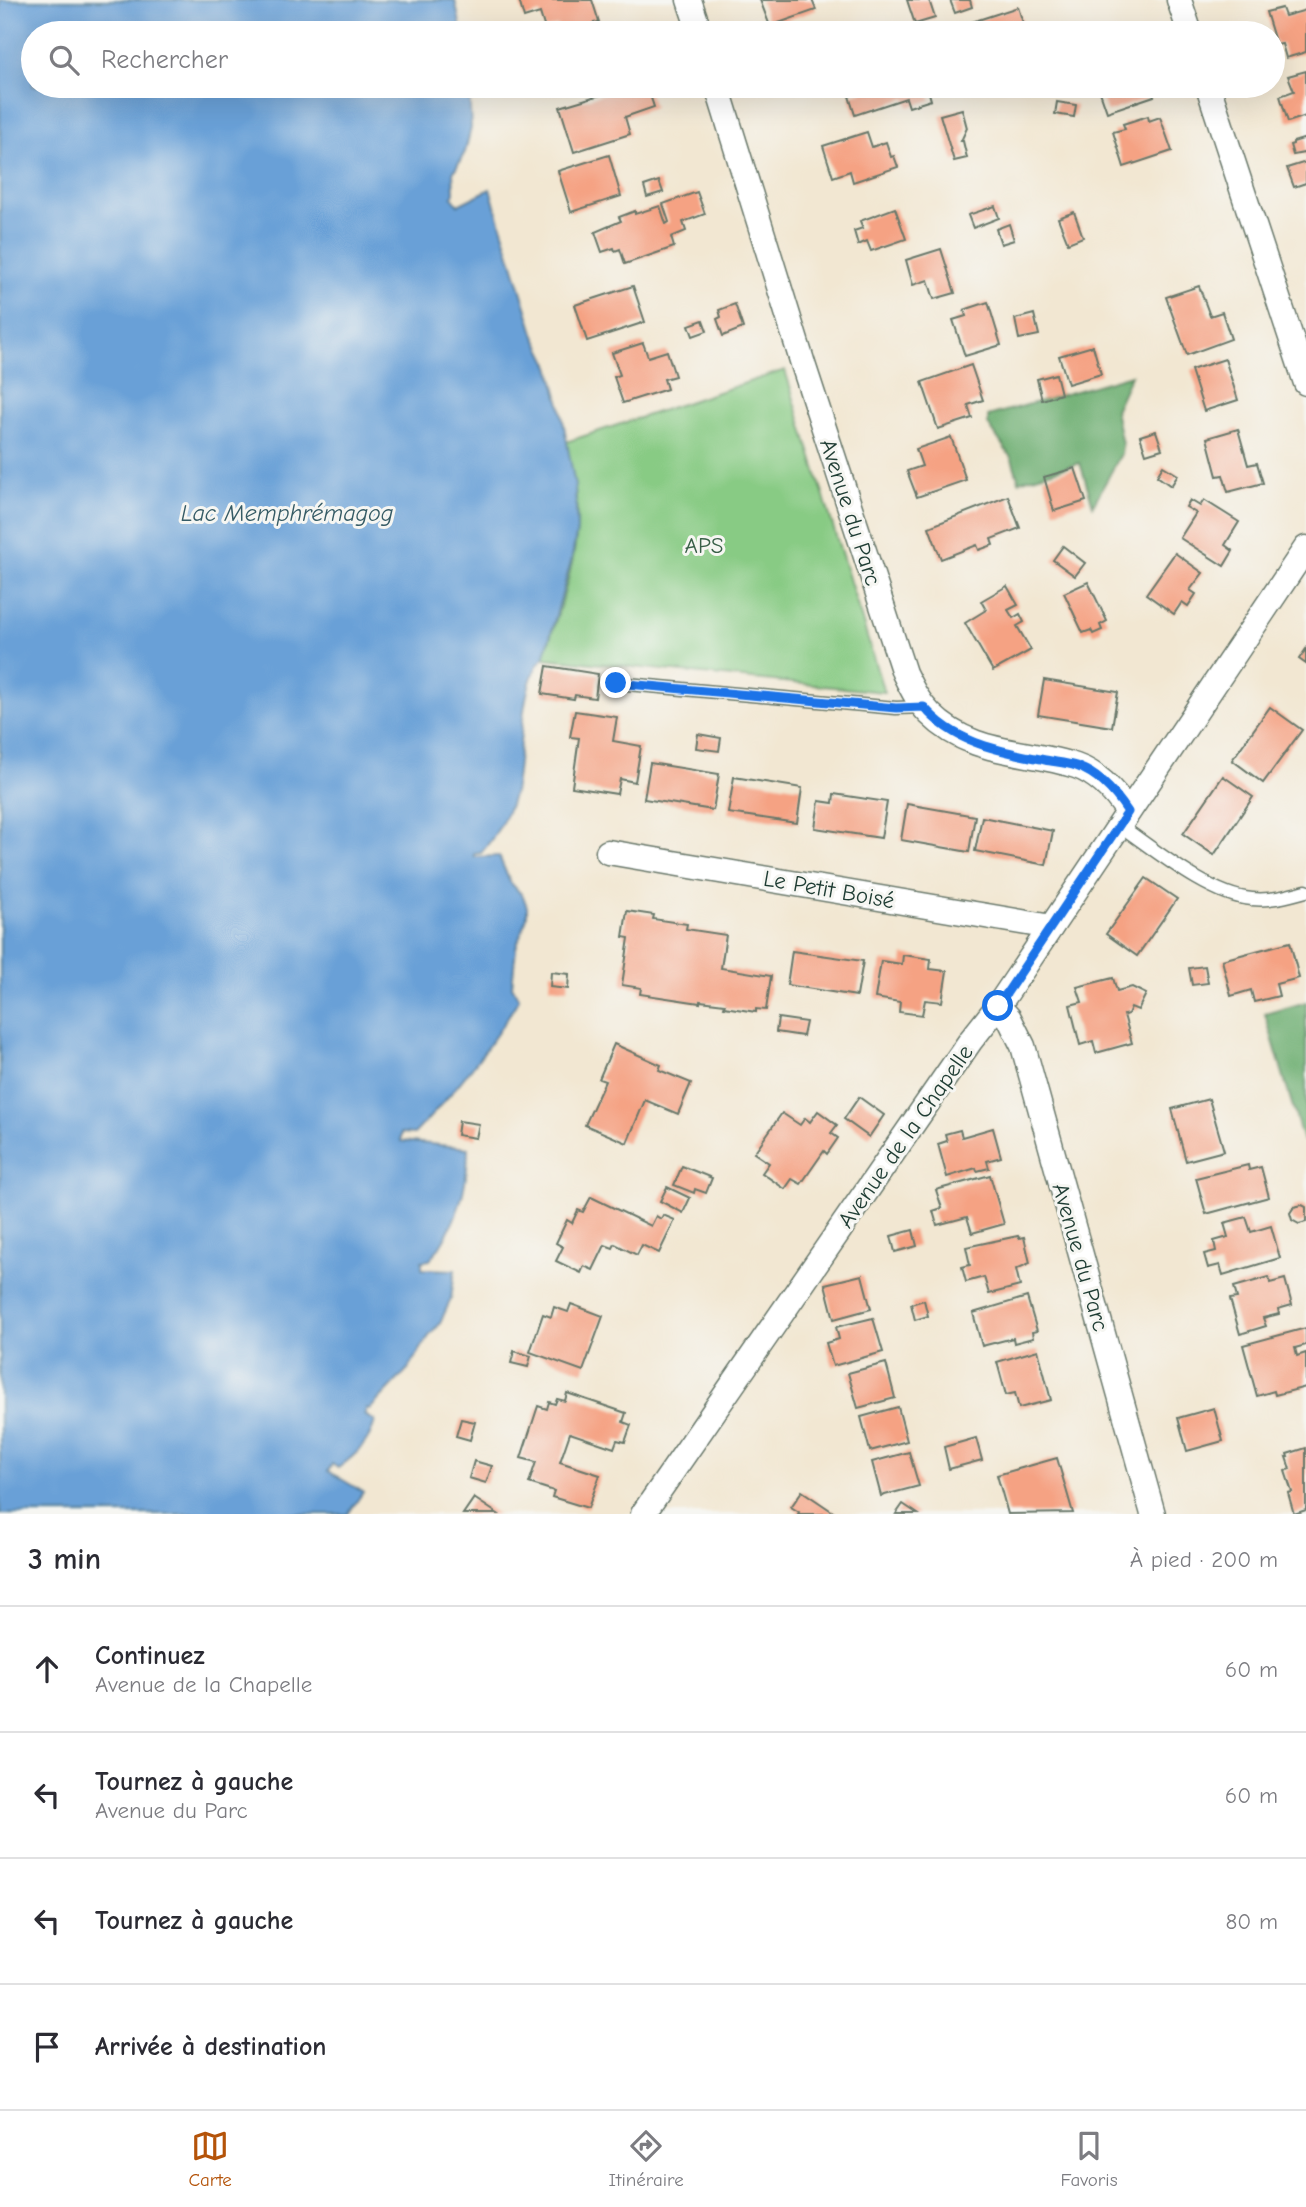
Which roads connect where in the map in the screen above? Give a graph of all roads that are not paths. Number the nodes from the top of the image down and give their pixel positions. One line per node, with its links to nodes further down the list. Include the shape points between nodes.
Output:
1 (689, 0): 3 (street)
2 (1179, 0): 4 (street)
3 (696, 21)
4 (1186, 21)
5 (721, 98): 10 (street, Avenue du Parc, via 904,673)
6 (1212, 98): 7 (street)
7 (1306, 383)
8 (1306, 548): 11 (street, Avenue de la Chapelle)
9 (616, 683): 10 (lane)
10 (924, 707): 11 (street, Avenue du Parc, via 949,730 971,742 1077,766 1106,784)
11 (1124, 818): 13 (lane, via 1213,888 1232,896 1273,899); 14 (street, Avenue de la Chapelle)
12 (608, 852): 14 (street, Le Petit Boisé)
13 (1306, 891)
14 (1051, 927): 15 (street, Avenue de la Chapelle)
15 (998, 1006): 16 (street, Avenue de la Chapelle); 17 (street, Avenue du Parc, via 1023,1046)
16 (643, 1514)
17 (1153, 1514)

